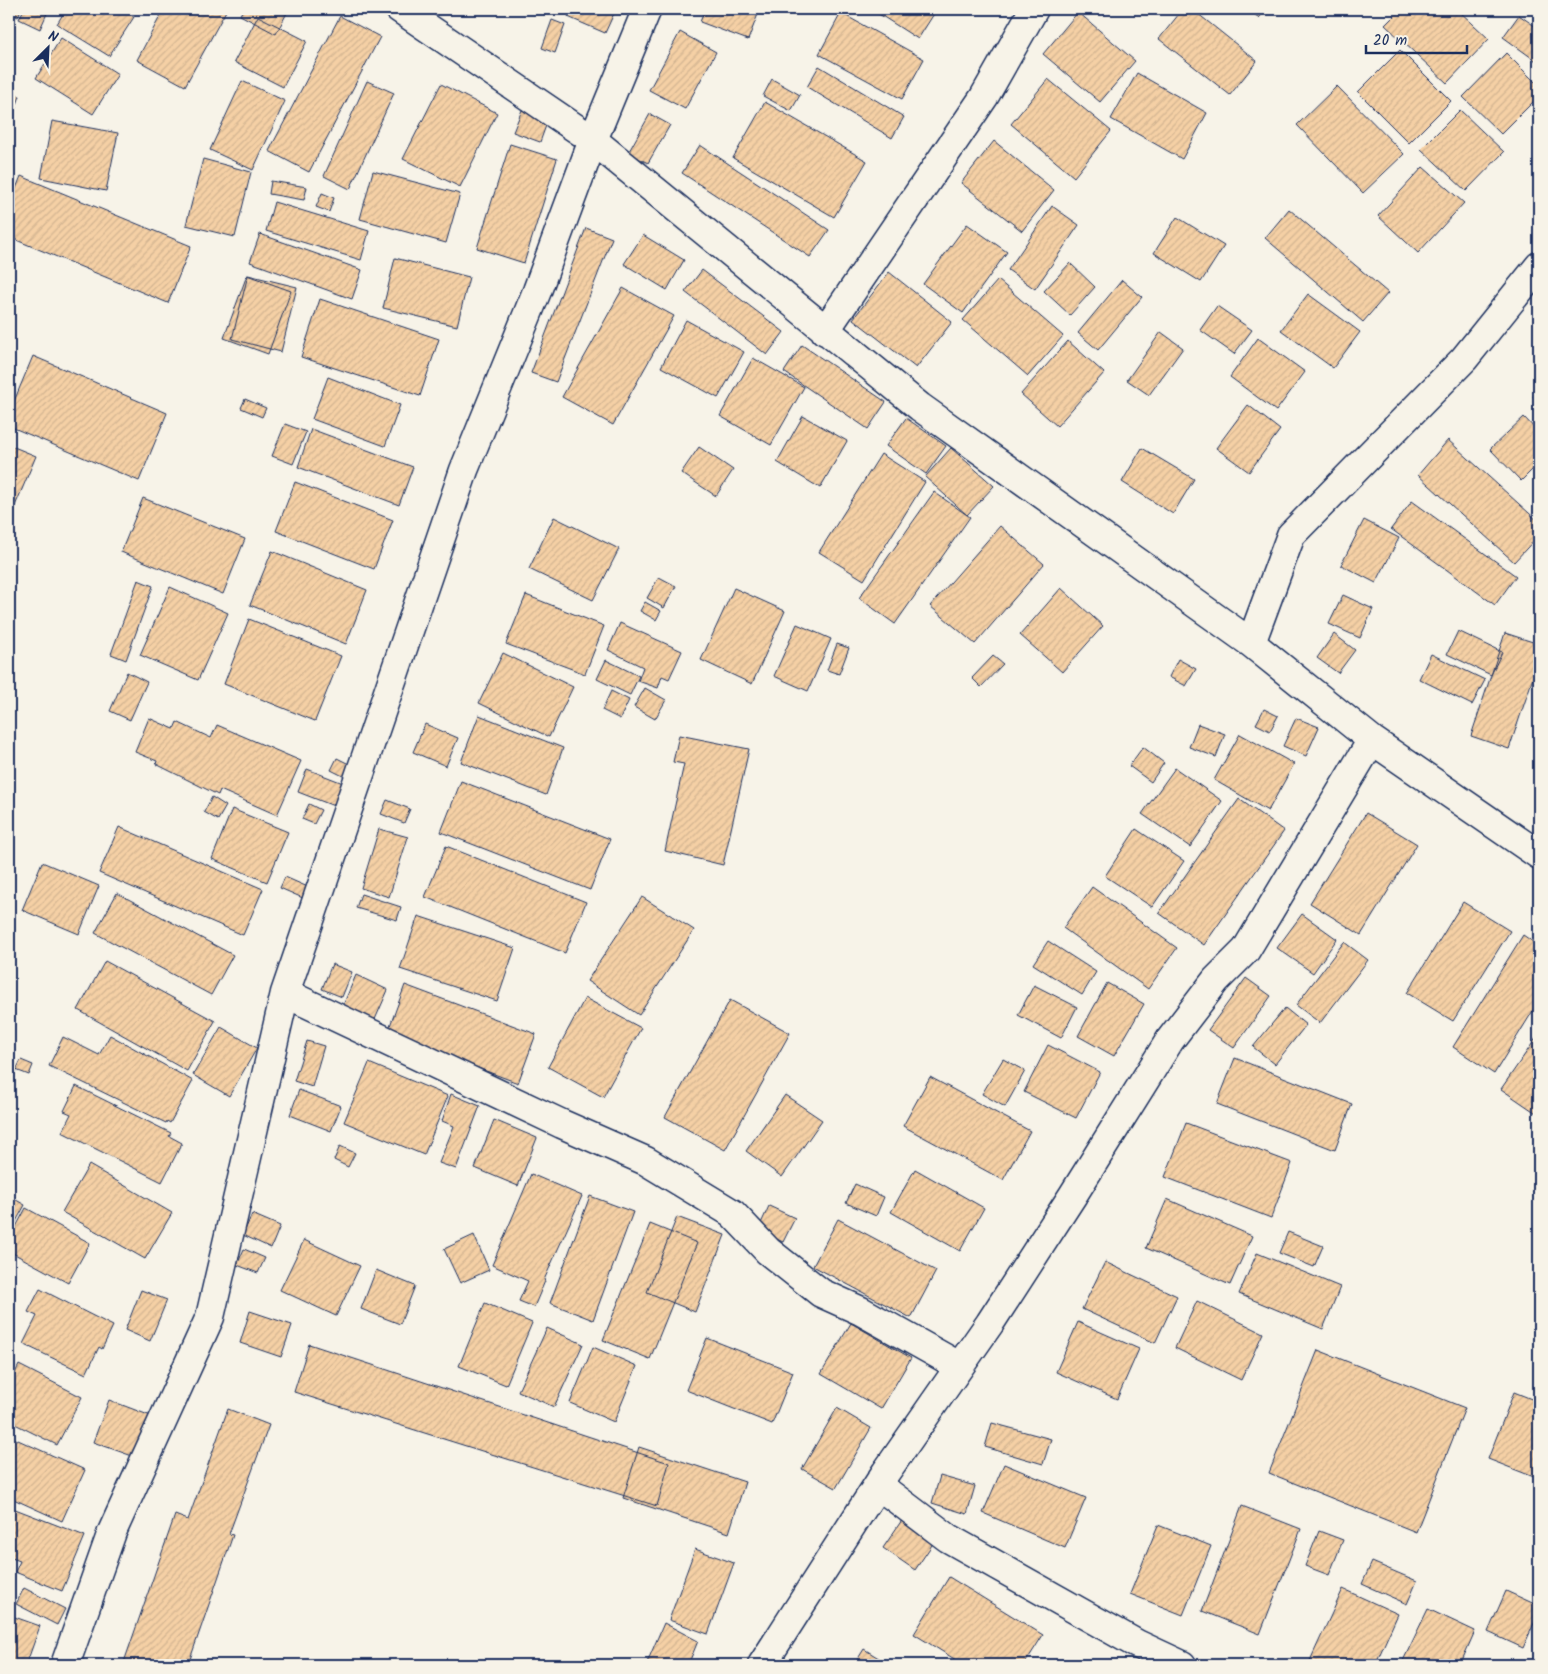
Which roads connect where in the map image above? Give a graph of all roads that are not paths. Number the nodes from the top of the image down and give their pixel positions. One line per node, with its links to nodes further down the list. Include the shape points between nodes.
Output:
1 (400, 9): 4 (street)
2 (647, 9): 4 (street)
3 (1034, 9): 6 (street, via 984,97)
4 (593, 140): 6 (street); 10 (street, via 537,292 464,470)
5 (1539, 266): 7 (street, via 1464,359 1291,535)
6 (825, 331): 7 (street, via 920,407)
7 (1251, 642): 8 (street)
8 (1372, 740): 9 (street); 11 (street, via 1246,950 1216,980 1170,1040 1074,1195)
9 (1539, 855)
10 (284, 993): 11 (street, via 646,1161 732,1214 768,1251 822,1293 862,1311); 13 (street, via 210,1317 112,1532)
11 (959, 1366): 12 (street)
12 (878, 1485): 14 (street); 15 (street, via 948,1538 1137,1644)
13 (65, 1665)
14 (762, 1665)
15 (1182, 1665)

